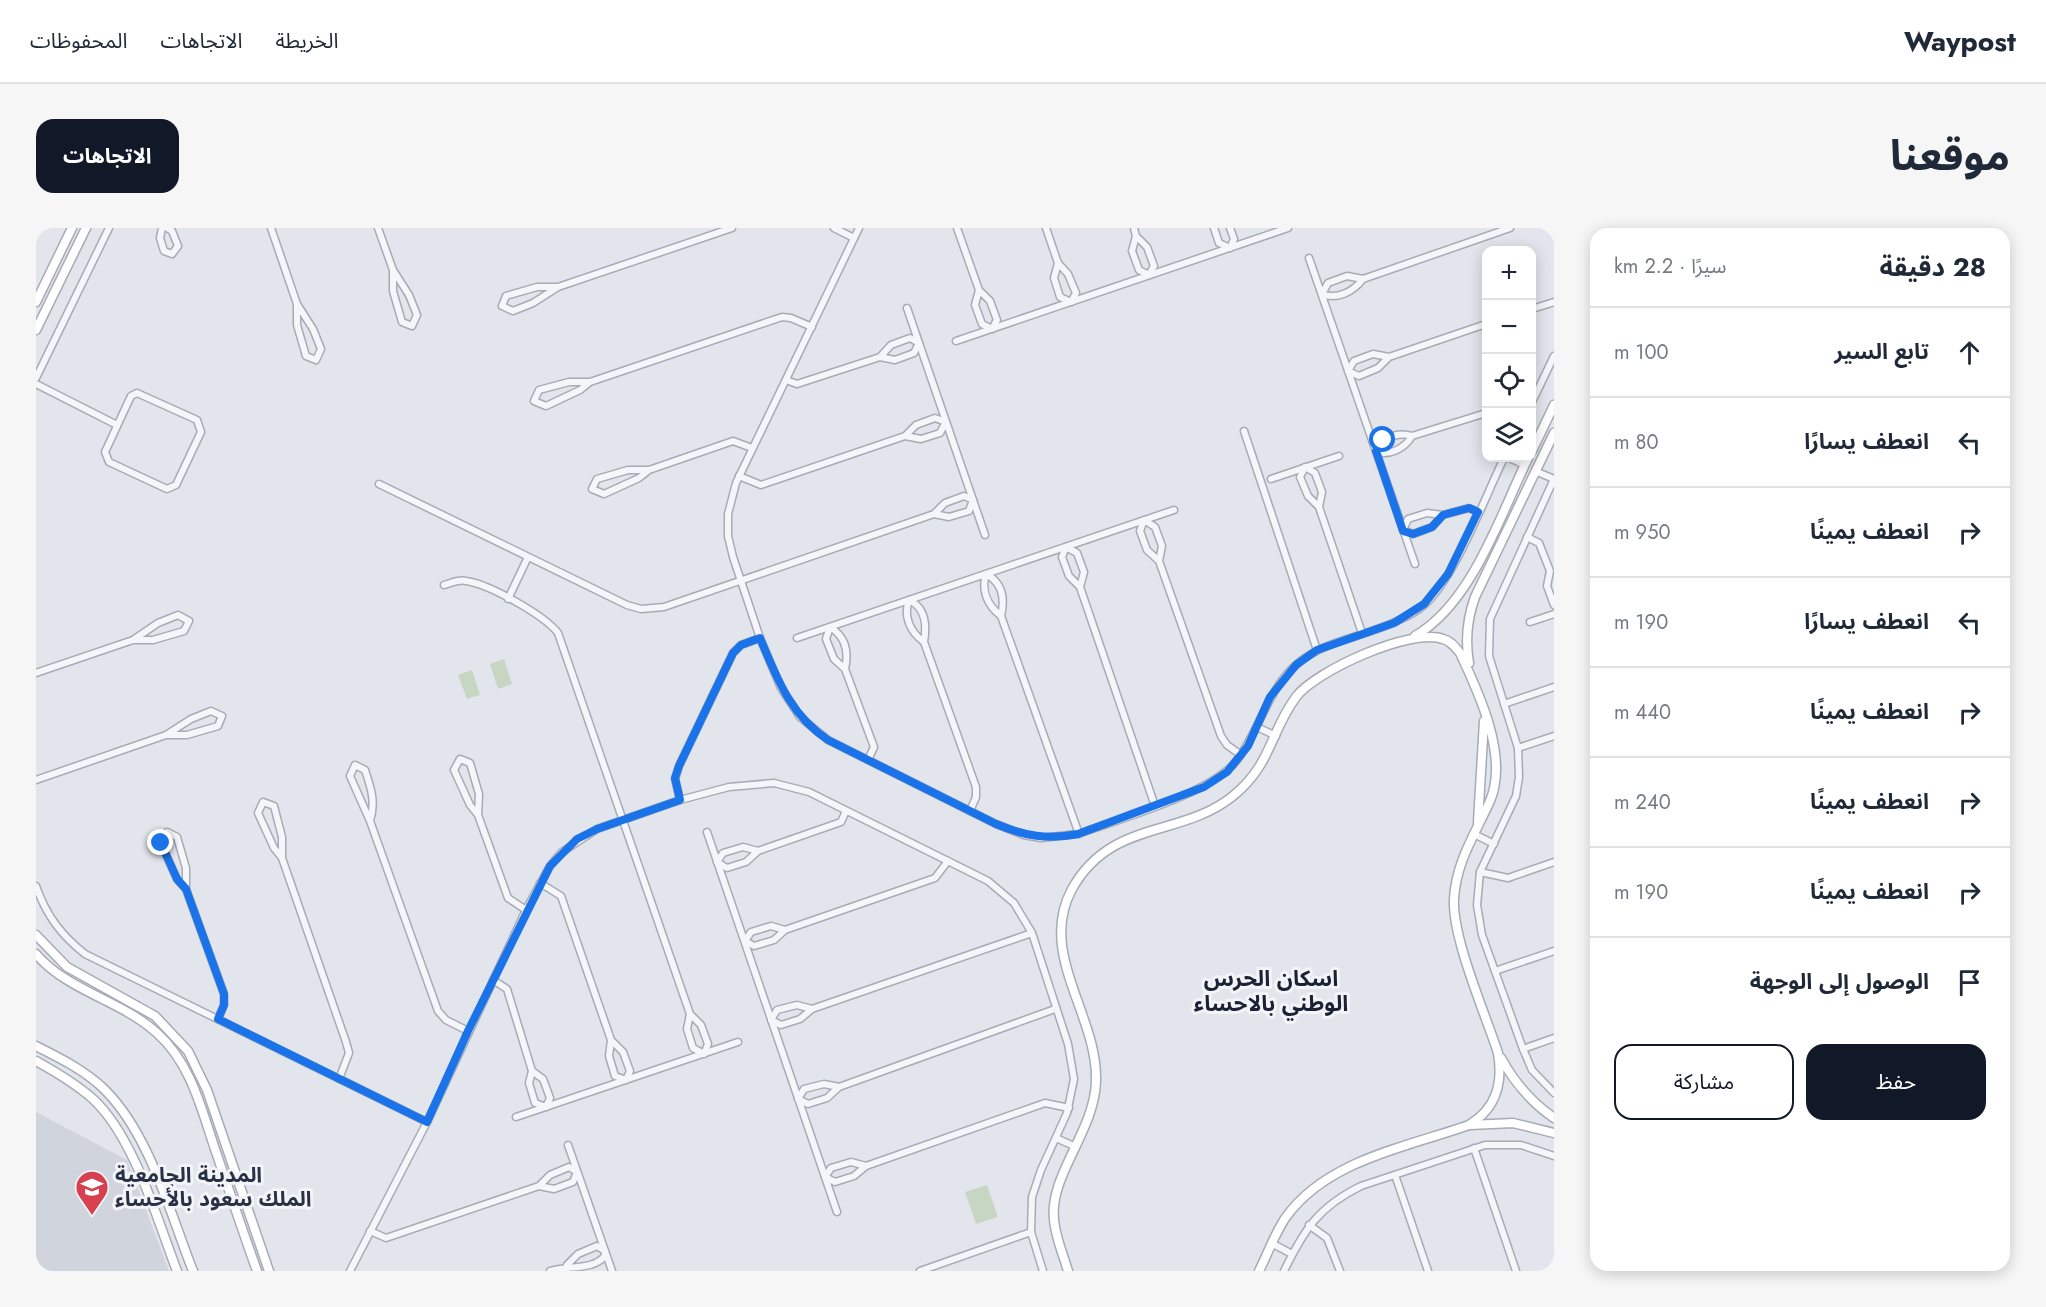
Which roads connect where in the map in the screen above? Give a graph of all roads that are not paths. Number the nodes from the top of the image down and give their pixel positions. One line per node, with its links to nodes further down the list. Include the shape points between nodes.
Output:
1 (72, 228): 23 (main road)
2 (86, 228): 25 (main road)
3 (109, 228): 45 (street)
4 (271, 228): 32 (street)
5 (378, 228): 21 (street)
6 (732, 228): 26 (street)
7 (834, 228): 17 (street)
8 (859, 228): 17 (street)
9 (957, 228): 27 (street)
10 (1046, 228): 20 (street)
11 (1134, 228): 16 (street)
12 (1214, 228): 18 (street, via 1219,243)
13 (1230, 228): 18 (street, via 1234,239)
14 (1288, 228): 18 (street)
15 (1510, 228): 24 (street)
16 (1136, 236): 22 (street, via 1132,251 1139,270); 22 (street, via 1147,247 1155,266)
17 (854, 238): 36 (street)
18 (1230, 248): 22 (street)
19 (1309, 258): 28 (street)
20 (1058, 263): 30 (street, via 1076,293); 30 (street, via 1054,278 1057,288 1060,297)
21 (393, 270): 21 (street, via 393,291 402,322 412,326 417,315)
22 (1149, 275): 30 (street)
23 (47, 279): 25 (main road); 29 (main road)
24 (1363, 279): 28 (street, via 1352,290 1333,298); 28 (street, via 1347,276 1328,283)
25 (58, 285): 38 (main road)
26 (558, 287): 26 (street, via 537,287 506,296 502,306 513,311)
27 (979, 290): 37 (street, via 990,301 997,320); 37 (street, via 975,305 982,324)
28 (1322, 294): 44 (street)
29 (36, 302)
30 (1071, 302): 37 (street)
31 (1554, 302): 34 (street)
32 (297, 304): 32 (street, via 297,325 306,356 316,360 321,349 314,329)
33 (907, 308): 40 (street)
34 (1536, 308)
35 (1482, 325): 43 (street)
36 (812, 327): 46 (street); 47 (street, via 782,317)
37 (992, 328): 39 (street)
38 (36, 330)
39 (957, 341)
40 (919, 343): 42 (street, via 910,338 891,345); 42 (street, via 914,354 895,360); 52 (street)
41 (1554, 356): 49 (street)
42 (880, 357): 46 (street, via 797,384)
43 (1389, 357): 44 (street, via 1364,357 1354,361); 44 (street, via 1378,368 1359,376)
44 (1348, 371): 60 (street)
45 (36, 378)
46 (786, 380): 59 (street)
47 (590, 382): 47 (street, via 569,382 538,390 534,401 546,406)
48 (36, 384): 53 (street)
49 (1536, 394)
50 (1554, 405): 58 (main road)
51 (1482, 414): 57 (street)
52 (946, 422): 56 (street, via 935,418 916,425); 56 (street, via 940,433 921,439); 71 (street)
53 (117, 425): 53 (street, via 105,452 109,462 167,489 176,485 201,432 197,420 136,393)
54 (1244, 431): 105 (street)
55 (1554, 433): 66 (main road)
56 (905, 436): 67 (street, via 761,485)
57 (1412, 436): 60 (street, via 1405,446 1387,453); 60 (street, via 1402,434 1383,440)
58 (1536, 443)
59 (752, 448): 65 (street, via 733,441); 67 (street)
60 (1376, 451): 78 (street)
61 (1339, 456): 64 (street)
62 (1502, 462): 74 (street)
63 (1527, 462): 81 (main road)
64 (1305, 467): 68 (street); 72 (street, via 1300,477 1308,496); 72 (street, via 1316,473 1322,492)
65 (649, 470): 65 (street, via 628,470 597,479 592,489 604,494)
66 (1535, 471): 69 (street); 82 (main road)
67 (739, 476): 89 (street, via 728,514 728,536)
68 (1271, 479)
69 (1554, 479): 80 (street)
70 (379, 484): 84 (street)
71 (973, 500): 75 (street, via 964,496 945,503); 75 (street, via 969,511 949,517); 79 (street)
72 (1319, 507): 99 (street)
73 (1174, 510): 77 (street)
74 (1478, 512): 76 (street, via 1469,508); 99 (street, via 1448,574 1424,604 1394,623)
75 (934, 514): 89 (street)
76 (1443, 515): 78 (street, via 1432,527 1413,534); 78 (street, via 1427,513 1408,519)
77 (1144, 520): 83 (street); 85 (street, via 1140,531 1147,550); 85 (street, via 1155,527 1162,546)
78 (1403, 531): 86 (street)
79 (985, 535)
80 (1527, 537): 87 (street, via 1539,543); 110 (street, via 1490,619 1489,656)
81 (1489, 540): 82 (main road); 103 (main road, via 1449,610)
82 (1499, 545): 108 (main road, via 1469,615 1466,645)
83 (1066, 547): 88 (street); 91 (street, via 1062,557 1069,576); 91 (street, via 1077,553 1084,572)
84 (528, 557): 89 (street, via 641,609 664,607); 92 (street)
85 (1159, 561): 117 (street, via 1221,736)
86 (1415, 564)
87 (1552, 572): 94 (street, via 1547,586)
88 (986, 574): 93 (street); 96 (street, via 982,586 990,605); 96 (street, via 998,582 1004,601)
89 (741, 580): 100 (street)
90 (444, 585): 92 (street, via 469,581)
91 (1080, 587): 121 (street)
92 (508, 599): 125 (street, via 540,615 558,633)
93 (909, 600): 98 (street); 104 (street, via 905,611 912,631); 104 (street, via 920,607 927,626)
94 (1554, 605)
95 (1554, 614): 97 (street)
96 (1001, 616): 129 (street)
97 (1530, 622)
98 (830, 627): 101 (street); 106 (street, via 826,639 834,659); 106 (street, via 842,635 848,654)
99 (1362, 633): 105 (street)
100 (760, 638): 118 (street, via 781,688 800,717 828,740); 120 (street, via 741,645 733,653 679,766 675,778)
101 (797, 638)
102 (133, 640): 102 (street, via 153,640 184,631 189,621 178,615); 107 (street)
103 (1407, 641): 108 (main road, via 1427,636 1452,643); 114 (main road, via 1348,661 1317,677 1296,698)
104 (924, 642): 123 (street, via 976,787)
105 (1317, 650): 112 (street, via 1281,682)
106 (845, 669): 118 (street, via 874,747)
107 (36, 673)
108 (1471, 678): 111 (main road)
109 (1554, 687): 110 (street)
110 (1504, 704): 116 (street)
111 (1484, 715): 127 (main road); 127 (main road, via 1496,754 1496,771 1490,799)
112 (1257, 727): 114 (street); 117 (street)
113 (166, 735): 113 (street, via 187,735 218,726 222,716 211,711); 119 (street)
114 (1277, 736): 178 (main road, via 1262,765 1233,796 1203,812 1117,843 1083,871 1071,890 1061,924 1061,947 1093,1051 1096,1081 1090,1116)
115 (1554, 736): 116 (street)
116 (1518, 748): 130 (street, via 1516,796)
117 (1241, 755): 121 (street, via 1214,782)
118 (868, 760): 123 (street)
119 (36, 780)
120 (680, 800): 122 (street, via 744,784 774,783 809,792); 125 (street)
121 (1155, 806): 129 (street)
122 (846, 811): 131 (street, via 841,822); 133 (street)
123 (970, 811): 129 (street, via 1024,835 1056,838)
124 (478, 815): 124 (street, via 479,794 470,763 460,759 454,770); 140 (street, via 508,898)
125 (623, 820): 137 (street, via 577,839 562,852); 151 (street)
126 (370, 821): 126 (street, via 374,809 372,790 365,770 355,765 350,776); 154 (street, via 438,1011 446,1020)
127 (1476, 829): 130 (street); 160 (main road, via 1460,864 1455,916)
128 (707, 832): 134 (street)
129 (1080, 834)
130 (1494, 844): 136 (street)
131 (758, 851): 134 (street, via 743,847 723,853); 134 (street, via 746,862 727,868)
132 (282, 858): 132 (street, via 282,837 273,806 263,802 258,813); 164 (street, via 349,1053)
133 (948, 861): 141 (street, via 935,878); 142 (street, via 1004,893)
134 (717, 862): 144 (street)
135 (1554, 862): 136 (street, via 1508,878)
136 (1480, 872): 147 (street, via 1478,921)
137 (540, 883): 140 (street); 156 (street, via 561,896)
138 (36, 886): 152 (street, via 55,926 85,954)
139 (186, 889): 139 (street, via 186,868 177,837 167,832 161,843 177,879); 152 (street, via 224,994)
140 (526, 910): 148 (street)
141 (785, 930): 144 (street, via 774,940 754,946); 144 (street, via 771,926 751,932)
142 (1032, 933): 149 (street); 150 (street)
143 (36, 935): 197 (main road, via 67,967 155,1016 188,1051 207,1090)
144 (745, 941): 153 (street)
145 (1554, 951): 147 (street)
146 (36, 954): 196 (main road, via 62,978 147,1025 181,1062)
147 (1495, 971): 159 (street)
148 (493, 980): 154 (street); 163 (street, via 507,989)
149 (812, 1009): 153 (street, via 801,1019 781,1025); 153 (street, via 797,1005 777,1010)
150 (1055, 1010): 166 (street); 170 (street, via 1073,1063)
151 (690, 1014): 161 (street, via 701,1025 708,1044); 161 (street, via 687,1029 693,1048)
152 (218, 1019): 164 (street)
153 (771, 1020): 168 (street)
154 (468, 1031): 173 (street)
155 (1554, 1038): 159 (street)
156 (610, 1040): 165 (street, via 618,1046 630,1071); 165 (street, via 609,1056 615,1076)
157 (738, 1042): 161 (street)
158 (36, 1046): 195 (main road, via 98,1084 135,1129)
159 (1522, 1049): 167 (street, via 1532,1070)
160 (1498, 1053): 172 (main road, via 1512,1078); 174 (main road, via 1498,1092 1484,1114)
161 (704, 1054): 165 (street)
162 (36, 1061): 194 (main road, via 95,1100 123,1136)
163 (532, 1071): 169 (street, via 543,1079 550,1098); 169 (street, via 529,1083 535,1103)
164 (339, 1079): 173 (street)
165 (626, 1080): 169 (street)
166 (839, 1087): 168 (street, via 827,1098 808,1104); 168 (street, via 824,1083 804,1089)
167 (1554, 1093)
168 (798, 1099): 184 (street)
169 (546, 1107): 171 (street)
170 (1069, 1108): 176 (street); 181 (street, via 1045,1103)
171 (516, 1117)
172 (1554, 1118)
173 (427, 1122): 188 (street)
174 (1469, 1125): 175 (main road, via 1513,1123); 190 (main road, via 1336,1173 1295,1207)
175 (1554, 1133)
176 (1056, 1138): 178 (street); 189 (street, via 1035,1183)
177 (568, 1145): 182 (street)
178 (1076, 1147): 203 (main road, via 1060,1185 1053,1217)
179 (1474, 1148): 180 (street, via 1521,1145); 183 (street); 208 (street)
180 (1554, 1156)
181 (866, 1166): 184 (street, via 854,1176 835,1182); 184 (street, via 851,1162 831,1168)
182 (578, 1172): 185 (street, via 569,1167 550,1175); 185 (street, via 573,1182 554,1189); 191 (street)
183 (1395, 1175): 187 (street, via 1341,1196); 207 (street)
184 (825, 1177): 186 (street)
185 (539, 1186): 188 (street, via 386,1238)
186 (837, 1212)
187 (1309, 1225): 192 (street); 206 (street, via 1327,1238)
188 (370, 1231): 198 (street)
189 (1031, 1232): 201 (street); 202 (street)
190 (1273, 1244): 192 (street); 204 (main road)
191 (604, 1251): 193 (street, via 597,1246 572,1258); 193 (street, via 601,1261 582,1268); 200 (street)
192 (1293, 1254): 205 (street)
193 (567, 1265): 199 (street)
194 (177, 1271)
195 (193, 1271)
196 (257, 1271)
197 (269, 1271)
198 (350, 1271)
199 (550, 1271)
200 (612, 1271)
201 (920, 1271)
202 (1043, 1271)
203 (1068, 1271)
204 (1259, 1271)
205 (1284, 1271)
206 (1340, 1271)
207 (1428, 1271)
208 (1516, 1271)

